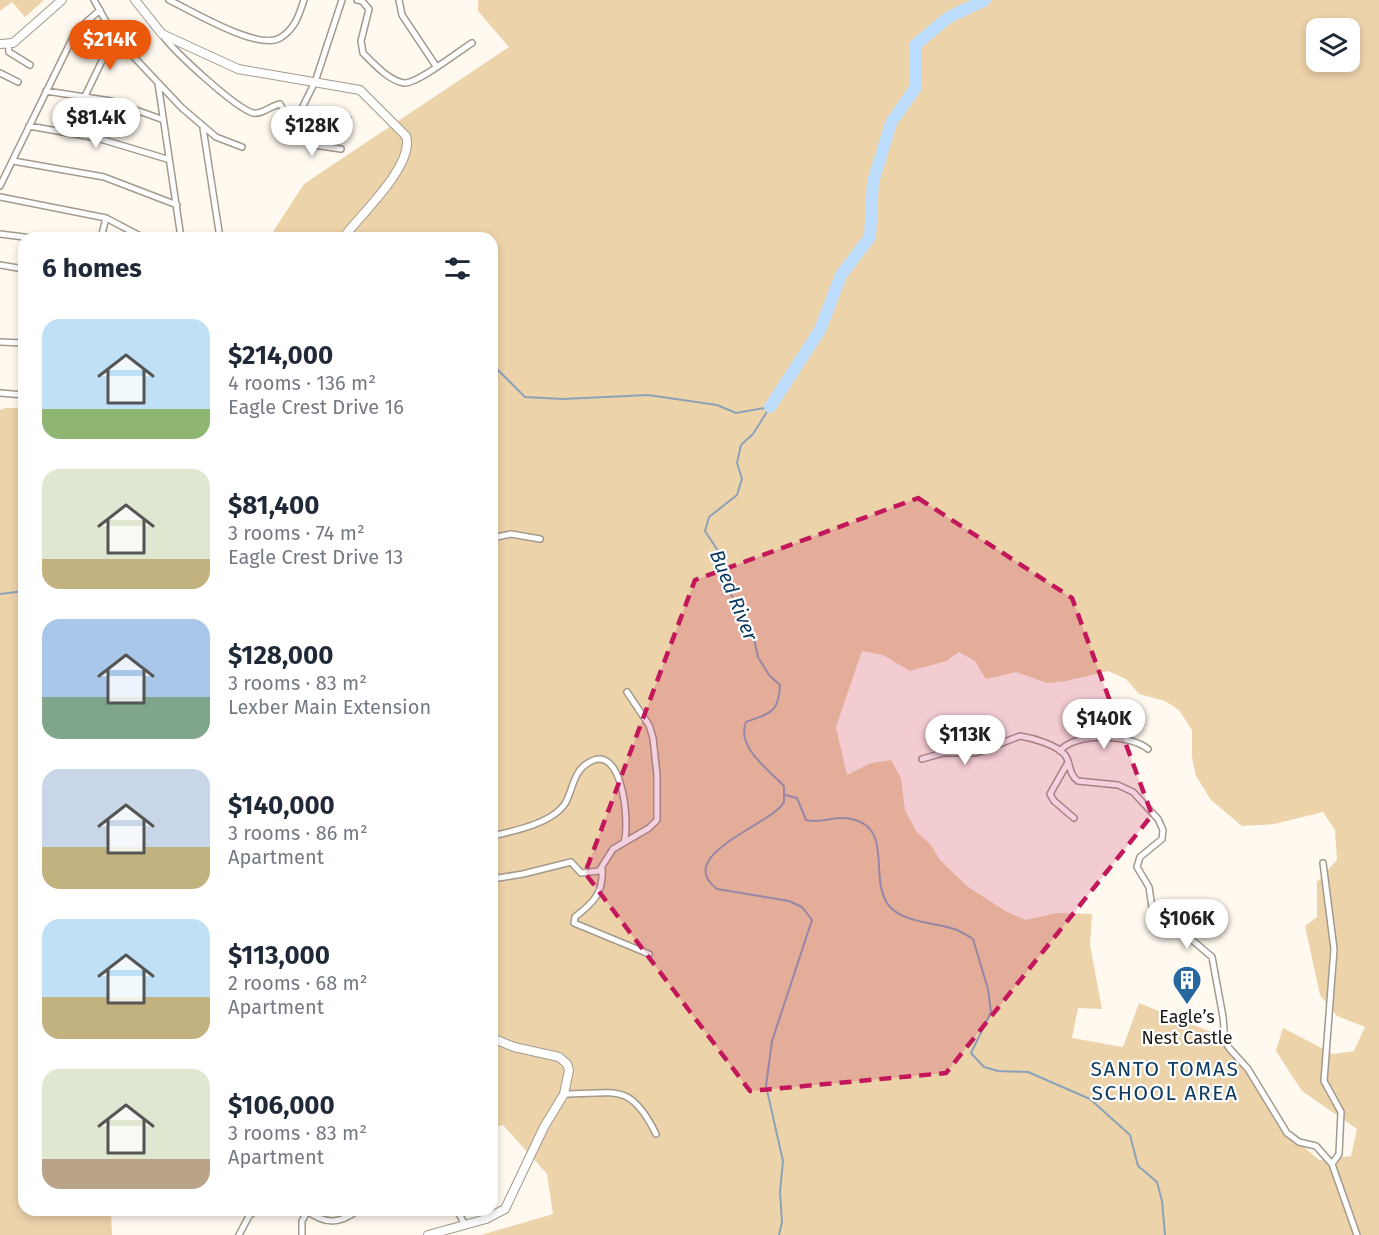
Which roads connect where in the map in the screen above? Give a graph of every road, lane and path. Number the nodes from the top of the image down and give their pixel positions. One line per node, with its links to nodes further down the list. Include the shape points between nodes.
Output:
1 (62, 0): 13 (main road, via 13,42)
2 (94, 0): 9 (street)
3 (169, 0): 4 (street, via 266,42 291,29)
4 (304, 0)
5 (342, 0): 19 (street)
6 (357, 0): 15 (street, via 369,9 360,47 373,62 398,82 408,84)
7 (399, 0): 15 (street, via 402,15)
8 (140, 2): 10 (main road)
9 (100, 10): 11 (street); 20 (street, via 76,31)
10 (162, 34): 19 (main road, via 246,72); 25 (street, via 198,72 248,109 258,113 280,104)
11 (114, 36): 18 (street); 21 (street)
12 (472, 43): 15 (street)
13 (4, 44): 14 (street, via 9,52)
14 (30, 65)
15 (436, 66)
16 (0, 73): 17 (street)
17 (18, 82)
18 (158, 82): 22 (street); 26 (street)
19 (315, 82): 25 (street); 40 (main road, via 360,90 406,136 409,144 396,174)
20 (46, 91): 21 (street); 24 (street)
21 (84, 96): 22 (street)
22 (161, 119): 30 (street)
23 (348, 119): 27 (street, via 333,118)
24 (29, 126): 30 (street, via 97,138); 31 (street)
25 (292, 126): 27 (street)
26 (203, 128): 28 (street); 39 (street)
27 (299, 130): 29 (street, via 314,145)
28 (242, 147)
29 (341, 149)
30 (167, 159): 34 (street)
31 (13, 161): 32 (street); 34 (street, via 104,177)
32 (0, 186)
33 (0, 197): 35 (street)
34 (177, 205): 38 (street)
35 (106, 218): 36 (street); 37 (street)
36 (102, 232)
37 (130, 232)
38 (180, 232)
39 (219, 232)
40 (348, 232)
41 (0, 234): 42 (street)
42 (18, 236)
43 (0, 265): 44 (street)
44 (18, 268)
45 (0, 342): 46 (street)
46 (18, 343)
47 (0, 393): 48 (street)
48 (18, 394)
49 (498, 537): 50 (street, via 511,534)
50 (540, 539)
51 (627, 692): 58 (street, via 653,738 658,815 649,828)
52 (1148, 749): 53 (street, via 1137,741 1089,738 1069,742)
53 (1060, 751): 54 (street, via 1020,736 976,753 951,752); 55 (street)
54 (922, 759)
55 (1068, 764): 56 (street, via 1050,794); 66 (street, via 1078,781 1118,785 1133,792 1158,819 1162,839 1140,857 1137,867 1149,887 1155,921 1184,933 1212,957 1225,1041 1248,1069 1287,1133 1299,1142 1316,1146)
56 (1074, 818)
57 (498, 834): 58 (street, via 558,811 580,769 594,760 603,760 611,764 619,780)
58 (624, 842): 60 (street, via 609,854)
59 (1323, 863): 66 (street, via 1334,950 1324,1082 1341,1112 1339,1154)
60 (602, 868): 61 (street, via 581,873 571,862); 62 (street, via 597,899 575,917 574,923)
61 (498, 878)
62 (649, 954)
63 (498, 1040): 64 (main road, via 559,1057 569,1070)
64 (564, 1094): 65 (street, via 620,1092 638,1104); 67 (main road, via 544,1127 509,1204)
65 (656, 1134)
66 (1332, 1164): 78 (street)
67 (498, 1211)
68 (249, 1216): 75 (street)
69 (304, 1216): 76 (street)
70 (317, 1216): 71 (street, via 331,1222)
71 (349, 1216)
72 (460, 1216): 74 (street)
73 (491, 1216): 74 (main road)
74 (465, 1225): 77 (main road)
75 (239, 1235)
76 (302, 1235)
77 (428, 1235)
78 (1357, 1235)

